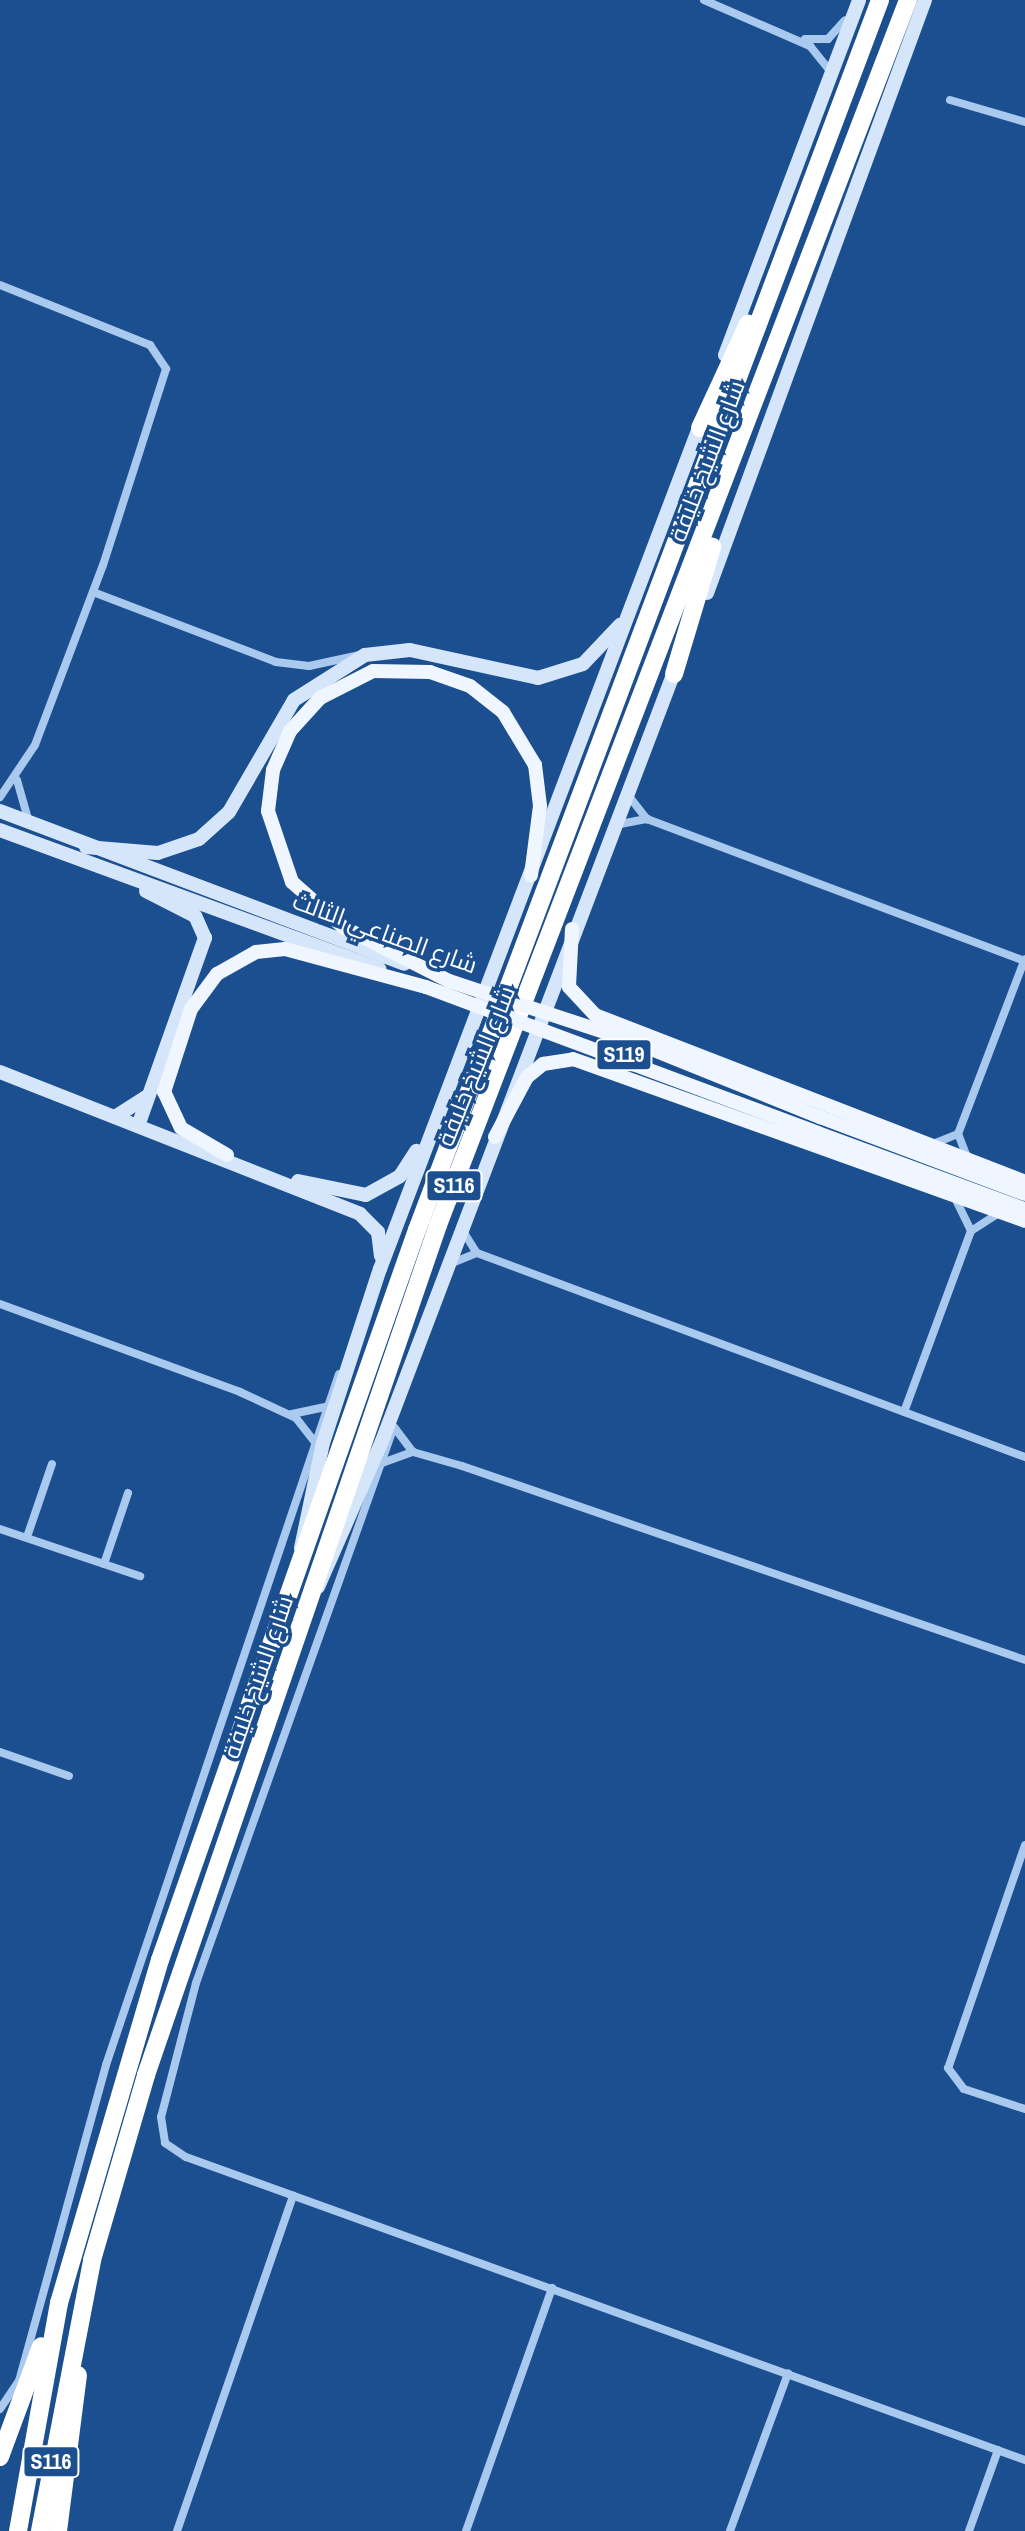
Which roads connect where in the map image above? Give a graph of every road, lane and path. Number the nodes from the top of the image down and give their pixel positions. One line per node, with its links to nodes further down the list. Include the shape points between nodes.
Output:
1 (704, 0): 7 (street)
2 (853, 0): 7 (street, via 828,39)
3 (859, 0): 8 (main road)
4 (880, 0): 11 (highway, شارع الشيخ خليفة / S116)
5 (908, 0): 14 (highway, شارع الشيخ خليفة / S116)
6 (925, 0): 18 (main road)
7 (785, 33): 8 (street, via 816,50)
8 (831, 72): 13 (main road)
9 (950, 100): 10 (street)
10 (1025, 122)
11 (780, 265): 13 (highway); 69 (highway, شارع الشيخ خليفة / S116)
12 (0, 285): 16 (street, via 141,340 163,359 163,388)
13 (700, 428): 15 (main road)
14 (722, 489): 18 (highway, via 717,531); 72 (highway, شارع الشيخ خليفة / S116, via 438,1225)
15 (648, 572): 17 (main road, via 610,640 561,673 505,674 410,650); 28 (main road)
16 (93, 592): 17 (street, via 276,662 309,666); 19 (street)
17 (365, 655): 27 (main road, via 294,700 229,812 208,833 158,853)
18 (674, 674): 20 (main road)
19 (17, 780): 21 (street); 24 (street)
20 (627, 791): 23 (street); 25 (main road)
21 (0, 797)
22 (0, 811): 24 (main road, شارع الصناعي الثالث)
23 (647, 819): 25 (street); 32 (street)
24 (30, 823): 27 (main road, شارع الصناعي الثالث)
25 (614, 825): 30 (main road)
26 (0, 830): 29 (main road, شارع الصناعي الثالث)
27 (86, 847): 31 (main road, شارع الصناعي الثالث)
28 (531, 875): 31 (main road, via 540,785 517,728 487,697 450,677 373,671 336,686 306,712 280,750 269,790 271,832 283,866); 36 (main road)
29 (131, 877): 31 (main road, شارع الصناعي الثالث); 34 (main road, via 195,916 205,938)
30 (572, 929): 39 (main road); 40 (main road, via 567,977 587,1010)
31 (341, 946): 41 (main road, via 256,952 228,966 198,996 165,1082 165,1103 181,1128); 44 (main road, شارع الصناعي الثالث / S119, bridge, via 634,1042); 46 (main road, شارع الصناعي الثالث / S119, bridge, via 426,987)
32 (1025, 960): 38 (street)
33 (0, 1072): 35 (main road)
34 (149, 1095): 35 (main road); 37 (main road)
35 (115, 1117): 37 (main road)
36 (435, 1118): 41 (main road, via 400,1176 366,1195 338,1195); 52 (main road)
37 (144, 1128): 41 (main road); 52 (main road, via 366,1218 381,1238)
38 (958, 1134): 40 (street); 42 (street)
39 (495, 1137): 45 (main road, via 527,1077 543,1064 573,1059); 49 (main road)
40 (933, 1144): 42 (main road)
41 (227, 1155)
42 (967, 1157): 43 (main road)
43 (1025, 1182)
44 (1025, 1194)
45 (956, 1200): 47 (main road); 50 (street)
46 (1025, 1209)
47 (1000, 1213): 48 (main road); 50 (street)
48 (1025, 1221)
49 (460, 1225): 51 (street); 53 (main road)
50 (971, 1231): 58 (street)
51 (477, 1253): 53 (street); 58 (street)
52 (380, 1269): 55 (main road)
53 (444, 1270): 56 (main road)
54 (0, 1304): 59 (street)
55 (356, 1346): 57 (street); 69 (main road, via 307,1502)
56 (401, 1388): 60 (street); 72 (main road, via 332,1563)
57 (326, 1407): 59 (street); 61 (street)
58 (904, 1412): 63 (street)
59 (287, 1413): 61 (street)
60 (394, 1427): 62 (street); 64 (street)
61 (314, 1441): 80 (street)
62 (413, 1452): 64 (street); 73 (street)
63 (1025, 1457)
64 (382, 1463): 77 (street)
65 (52, 1464): 68 (street)
66 (128, 1493): 70 (street)
67 (0, 1529): 68 (street)
68 (27, 1537): 70 (street)
69 (302, 1557): 79 (highway, شارع الشيخ خليفة / S116)
70 (104, 1564): 71 (street)
71 (140, 1576)
72 (311, 1597): 76 (highway, شارع الشيخ خليفة / S116)
73 (1025, 1660)
74 (0, 1752): 75 (street)
75 (69, 1776)
76 (249, 1776): 77 (highway); 85 (highway, شارع الشيخ خليفة / S116, via 123,2145)
77 (260, 1801): 82 (street, via 196,1983 161,2135 173,2151)
78 (1025, 1845): 81 (street, via 948,2068 964,2089)
79 (160, 1960): 80 (highway); 84 (highway, شارع الشيخ خليفة / S116)
80 (139, 1969): 87 (street, via 19,2381)
81 (1025, 2109)
82 (293, 2196): 83 (street); 94 (street)
83 (552, 2288): 86 (street); 95 (street)
84 (59, 2303): 89 (highway); 91 (highway, شارع الشيخ خليفة / S116)
85 (79, 2318): 92 (highway, شارع الشيخ خليفة / S116); 93 (highway, via 83,2340)
86 (788, 2373): 88 (street); 96 (street)
87 (0, 2409)
88 (998, 2450): 90 (street); 97 (street)
89 (0, 2457)
90 (1025, 2460)
91 (18, 2531)
92 (40, 2531)
93 (58, 2531)
94 (177, 2531)
95 (466, 2531)
96 (730, 2531)
97 (969, 2531)

